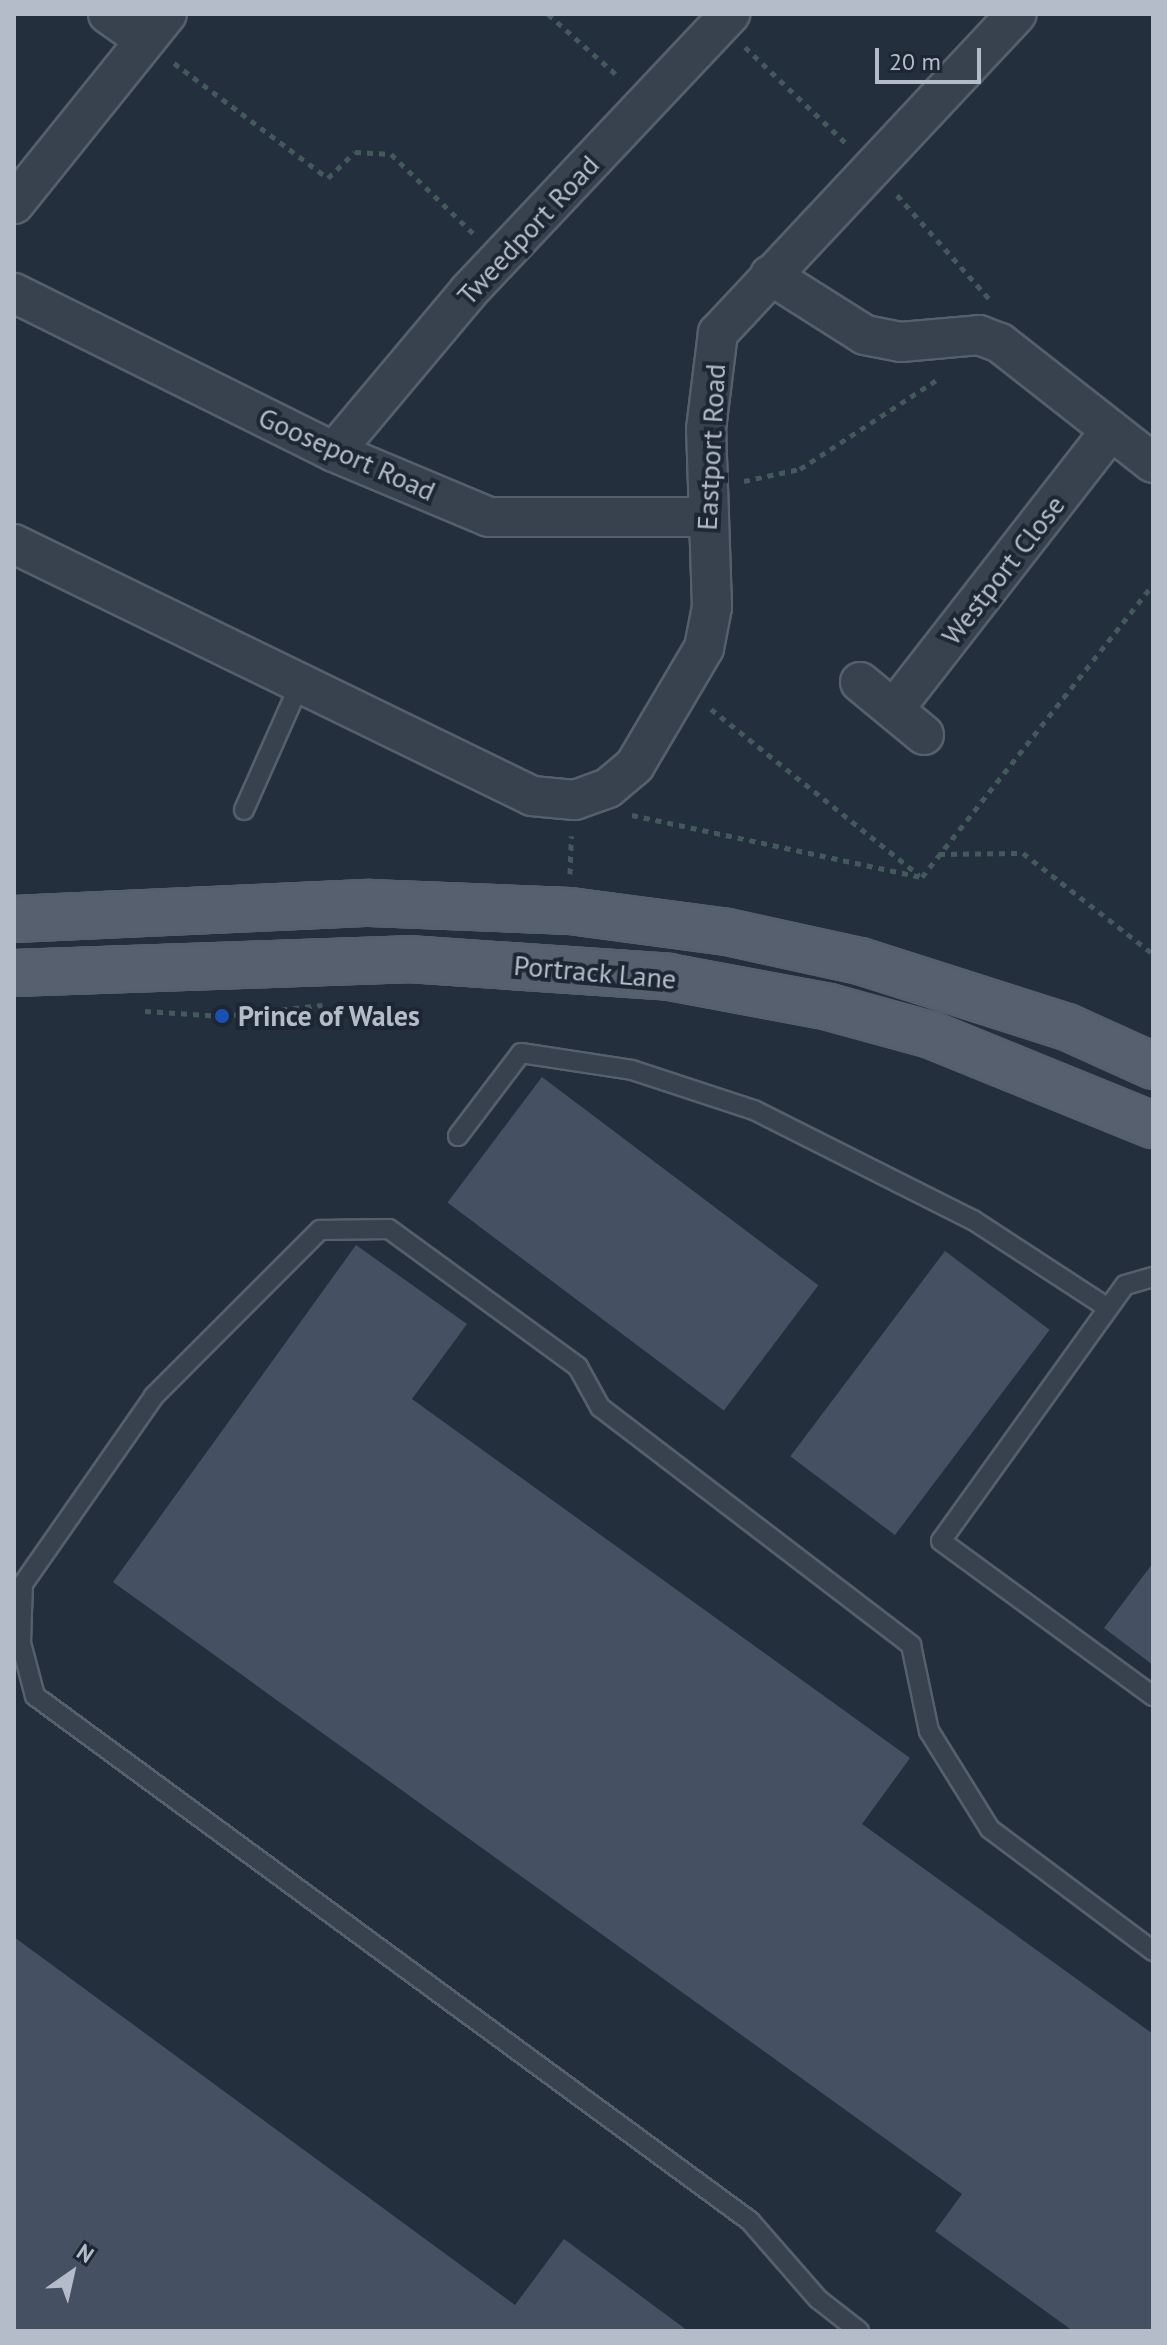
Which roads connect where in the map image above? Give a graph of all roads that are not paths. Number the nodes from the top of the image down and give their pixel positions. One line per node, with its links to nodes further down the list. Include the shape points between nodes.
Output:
1 (108, 14): 4 (street)
2 (1017, 14): 6 (street, Eastport Road)
3 (726, 19): 9 (street, Tweedport Road, via 500,259)
4 (156, 27): 5 (street)
5 (14, 204)
6 (770, 275): 8 (street, via 865,335 901,342 979,335 1000,343); 11 (street, Eastport Road, via 718,333)
7 (14, 293): 9 (street, Gooseport Road)
8 (1111, 430): 10 (street); 15 (street, Westport Close)
9 (334, 452): 11 (street, Gooseport Road, via 489,517)
10 (1153, 463)
11 (704, 503): 14 (street, Eastport Road, via 712,607 685,689 635,765 608,788 575,800 532,796)
12 (14, 544): 14 (street)
13 (860, 682): 15 (street)
14 (299, 686): 17 (lane)
15 (894, 709): 16 (street)
16 (924, 735)
17 (244, 810)
18 (14, 919): 20 (main road, Portrack Lane, via 370,903 570,911 727,932 860,961 1067,1027)
19 (14, 973): 21 (main road, Portrack Lane, via 408,959 669,977 829,1007 931,1035)
20 (1153, 1066)
21 (1153, 1125)
22 (458, 1136): 24 (lane, via 521,1053 632,1070 754,1110 973,1220)
23 (1153, 1277): 24 (lane, via 1125,1285)
24 (1108, 1308): 25 (lane, via 941,1541)
25 (1153, 1696)
26 (1153, 1951): 27 (lane, via 990,1829 929,1731 911,1645 600,1407 578,1367 389,1229 320,1230 154,1396 23,1584 21,1643 35,1696 750,2221 818,2299)
27 (859, 2331)

